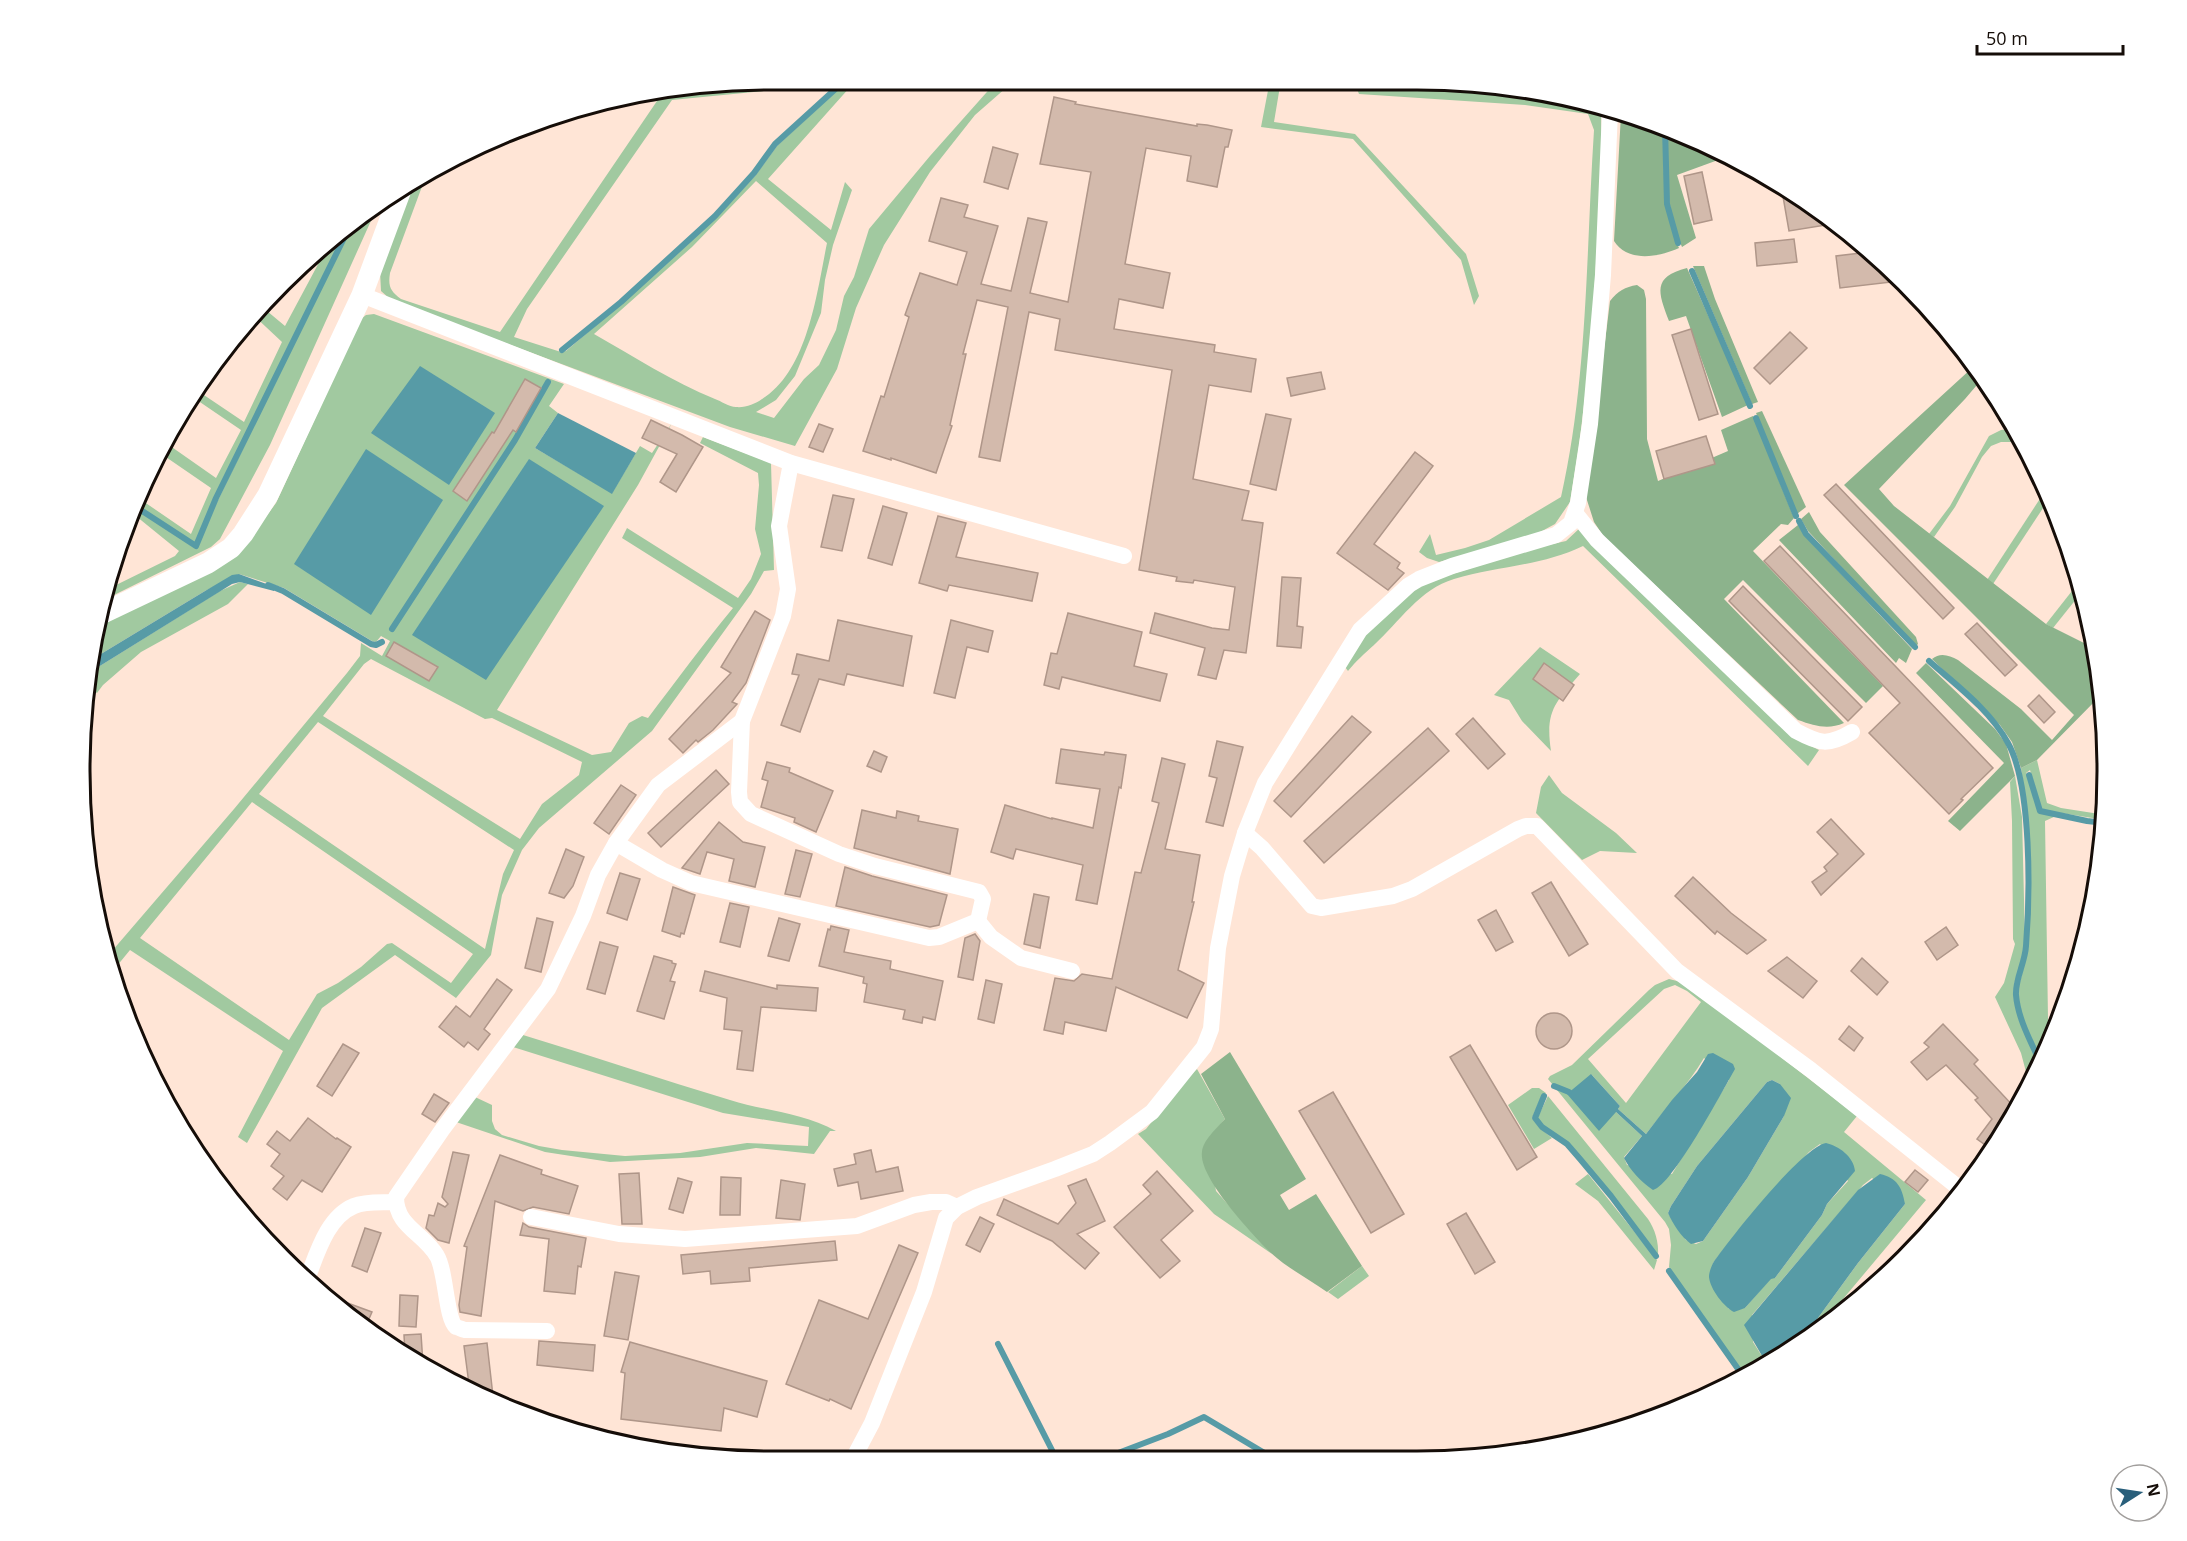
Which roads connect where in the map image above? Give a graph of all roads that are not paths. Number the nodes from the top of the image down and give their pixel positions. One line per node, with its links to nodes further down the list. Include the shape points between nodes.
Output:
1 (1610, 118): 5 (street, via 1602,286 1590,424)
2 (396, 202): 3 (street)
3 (362, 295): 4 (street); 7 (street, via 273,485 231,549)
4 (791, 463): 6 (street); 8 (street, via 779,526 788,589 783,616)
5 (1576, 514): 9 (street, via 1597,540 1796,731 1827,743); 10 (street, via 1556,535 1419,579 1377,613 1360,630 1288,744 1265,783)
6 (1124, 556)
7 (109, 610)
8 (742, 721): 11 (street, via 658,785); 12 (street, via 739,792 745,809 839,854 980,892 983,899)
9 (1852, 732)
10 (1245, 833): 14 (street, via 1312,906 1321,908 1412,889 1518,829 1537,826 1677,971 1811,1070); 16 (street, via 1218,948 1211,1029 1197,1057 1152,1112 1093,1154 1002,1186)
11 (616, 843): 12 (street, via 691,883 907,934 939,937); 15 (street, via 548,989 442,1130)
12 (978, 921): 13 (street, via 991,937 1021,958)
13 (1072, 971)
14 (1956, 1185)
15 (396, 1202): 18 (street, via 355,1206 341,1215 324,1237); 19 (street, via 405,1223 437,1256 451,1320 457,1327)
16 (957, 1207): 17 (street, via 932,1202 857,1226 685,1239 619,1234); 20 (street, via 946,1218 924,1292)
17 (531, 1217)
18 (310, 1271)
19 (547, 1331)
20 (858, 1451)

